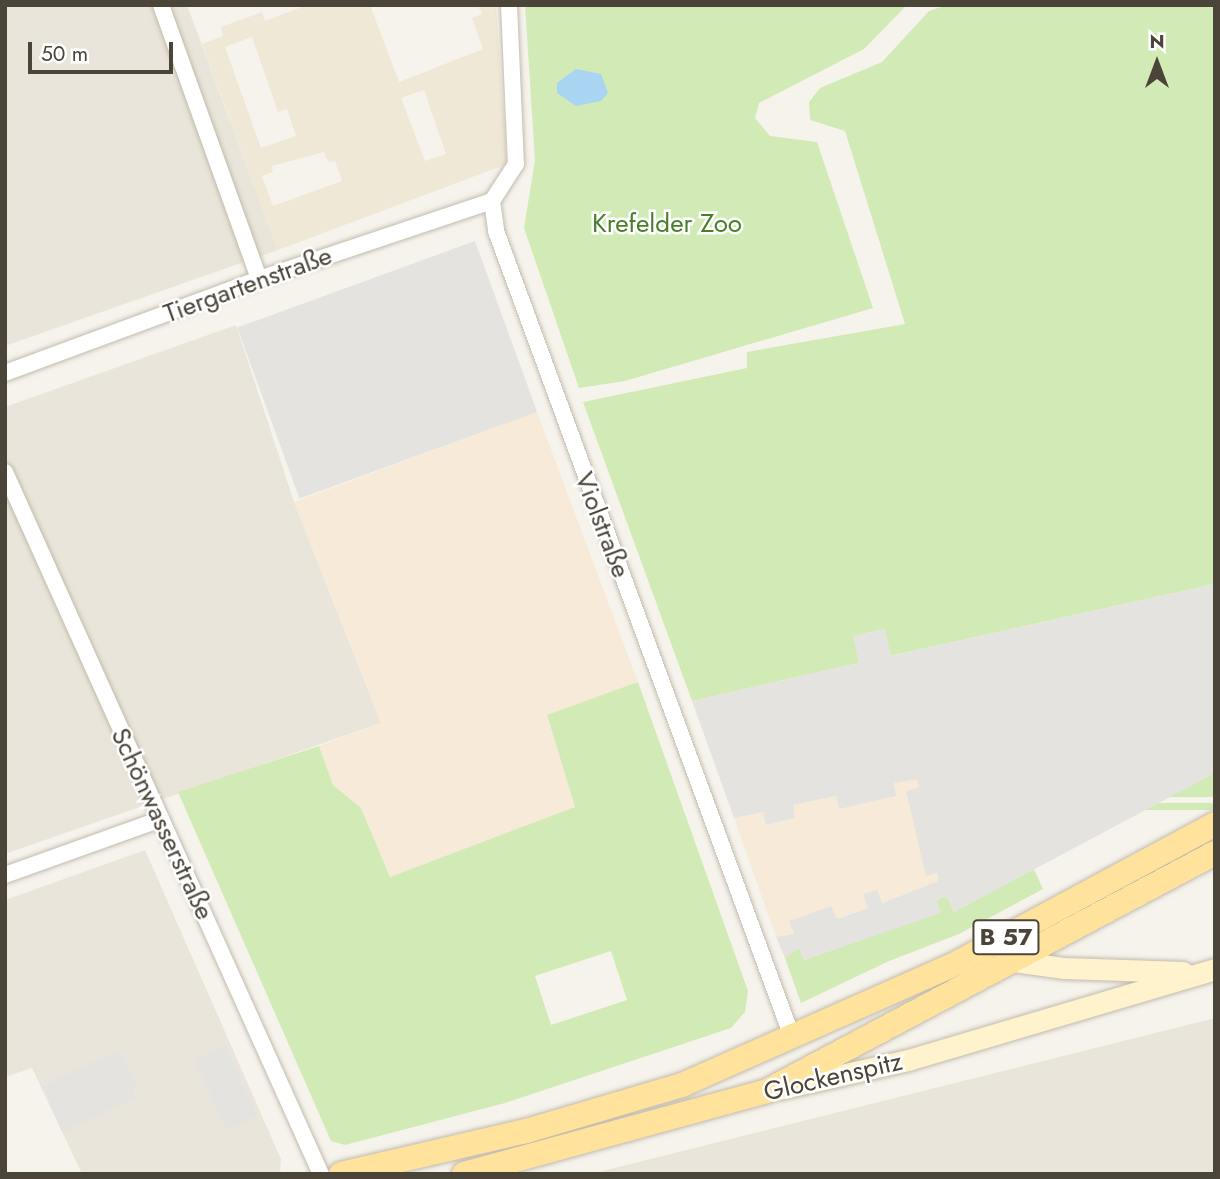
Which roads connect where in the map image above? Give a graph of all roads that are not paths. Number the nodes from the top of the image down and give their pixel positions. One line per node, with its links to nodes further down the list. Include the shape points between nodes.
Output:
1 (161, 5): 4 (street)
2 (509, 5): 3 (street, via 516,164)
3 (492, 201): 4 (street, Tiergartenstraße); 14 (street, Violstraße, via 495,230 546,376)
4 (259, 279): 5 (street, Tiergartenstraße)
5 (5, 373)
6 (5, 472): 7 (street, Schönwasserstraße)
7 (160, 819): 10 (street); 16 (street, Schönwasserstraße)
8 (1215, 824): 12 (main road, B 57)
9 (1215, 853): 11 (main road, B 57)
10 (5, 875)
11 (1012, 960): 12 (main road, Glockenspitz); 13 (main road, Glockenspitz, via 1064,968); 15 (main road, B 57)
12 (960, 962): 14 (main road, B 57)
13 (1207, 971): 15 (main road, Glockenspitz, via 908,1060)
14 (792, 1038): 17 (main road, Glockenspitz / B 57, via 682,1085 526,1131)
15 (767, 1091): 18 (main road, Glockenspitz / B 57)
16 (321, 1174)
17 (341, 1174)
18 (464, 1174)

